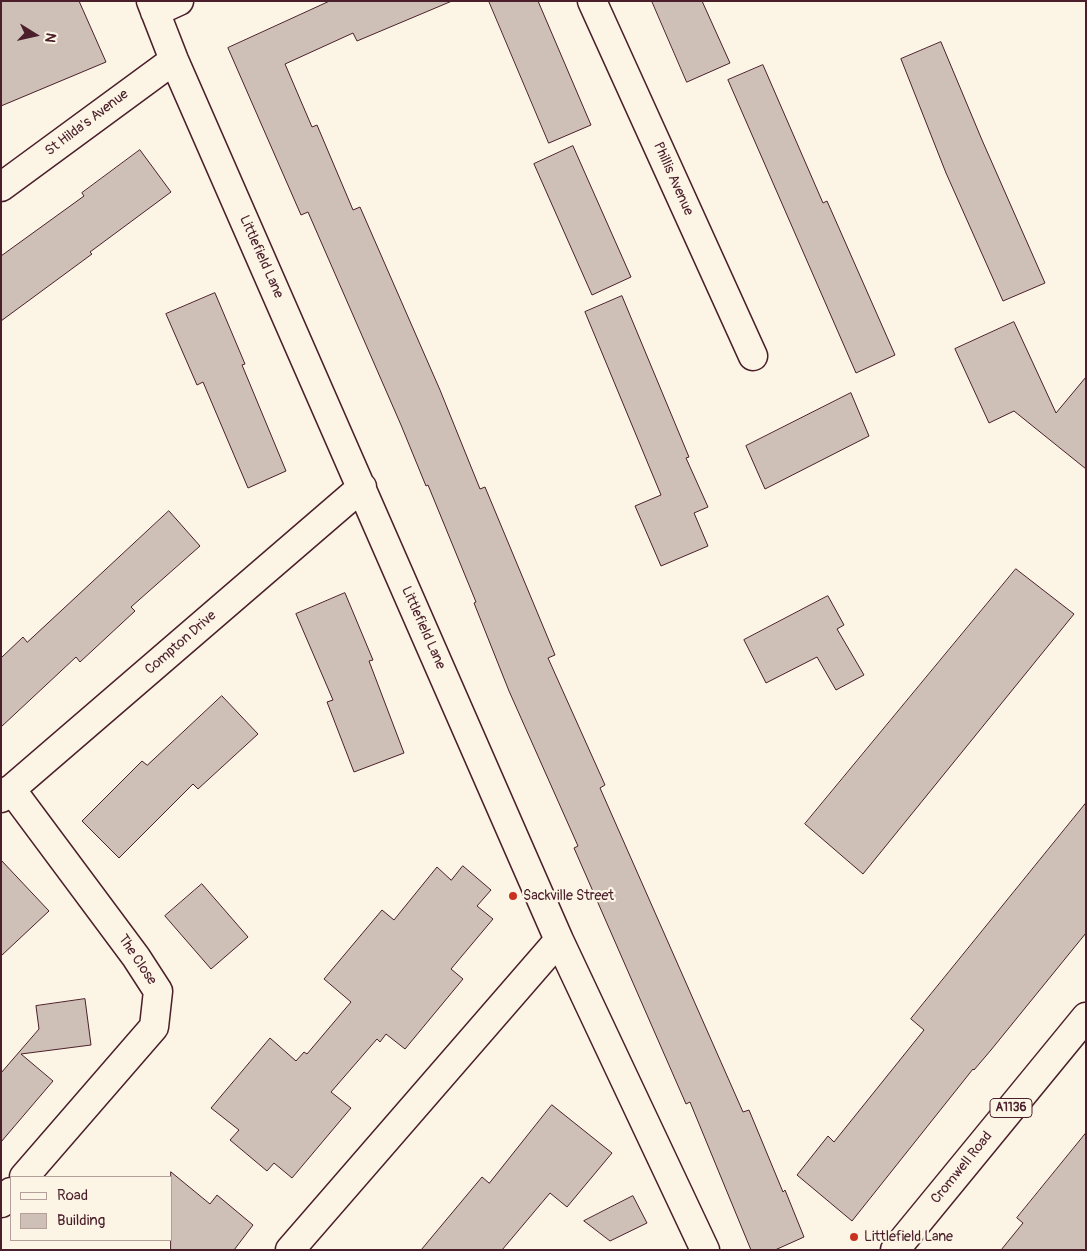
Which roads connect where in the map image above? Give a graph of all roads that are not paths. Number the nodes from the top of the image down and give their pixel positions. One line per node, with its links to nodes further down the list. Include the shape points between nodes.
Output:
1 (592, 1): 5 (street, Phillis Avenue)
2 (162, 5): 3 (street, Littlefield Lane)
3 (174, 60): 4 (street, St Hilda's Avenue); 6 (street, Littlefield Lane)
4 (1, 186)
5 (753, 356)
6 (362, 487): 7 (street, Compton Drive); 8 (street, Littlefield Lane)
7 (6, 794): 10 (street, The Close, via 136,956 158,991 154,1027)
8 (559, 940): 13 (street); 14 (street, Littlefield Lane)
9 (1086, 1017): 15 (street, Cromwell Road / A1136)
10 (25, 1176)
11 (10, 1193): 12 (street)
12 (1, 1203)
13 (290, 1250)
14 (705, 1250)
15 (895, 1250)

